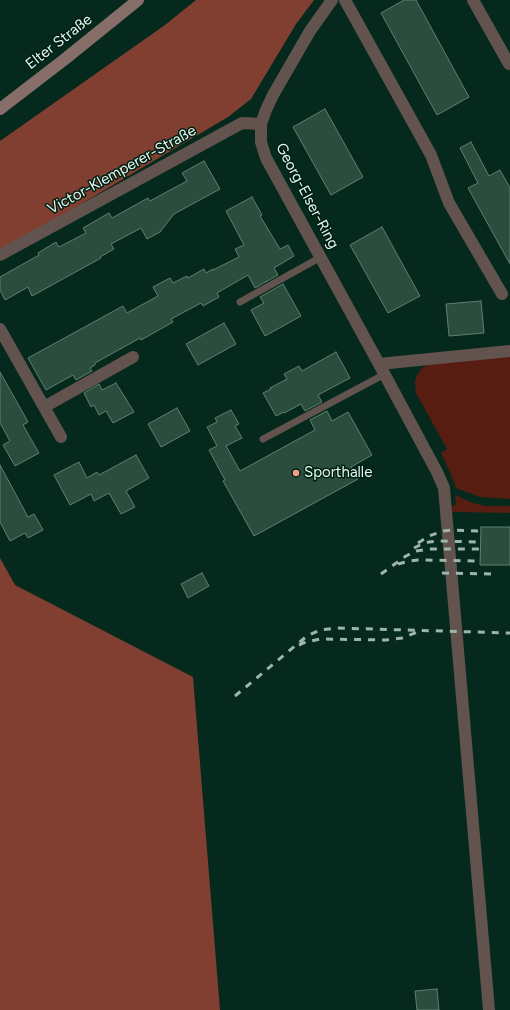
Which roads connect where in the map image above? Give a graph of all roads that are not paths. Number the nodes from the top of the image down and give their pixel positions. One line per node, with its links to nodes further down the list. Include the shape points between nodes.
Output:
1 (138, 0): 6 (main road, Elter Straße)
2 (332, 0): 7 (street, Georg-Elser-Ring, via 310,31 273,95)
3 (345, 0): 10 (street, via 431,154 449,203)
4 (473, 0): 5 (street)
5 (509, 64)
6 (0, 109)
7 (261, 124): 8 (street, Victor-Klemperer-Straße, via 242,123); 9 (street, Georg-Elser-Ring, via 261,142 266,158)
8 (0, 255)
9 (321, 258): 11 (lane); 15 (street, Georg-Elser-Ring)
10 (502, 294)
11 (240, 302)
12 (0, 329): 16 (street)
13 (510, 351): 15 (street)
14 (133, 357): 16 (street)
15 (382, 369): 18 (lane); 19 (street, Georg-Elser-Ring, via 444,488)
16 (44, 407): 17 (street)
17 (61, 437)
18 (263, 439)
19 (489, 1010)

